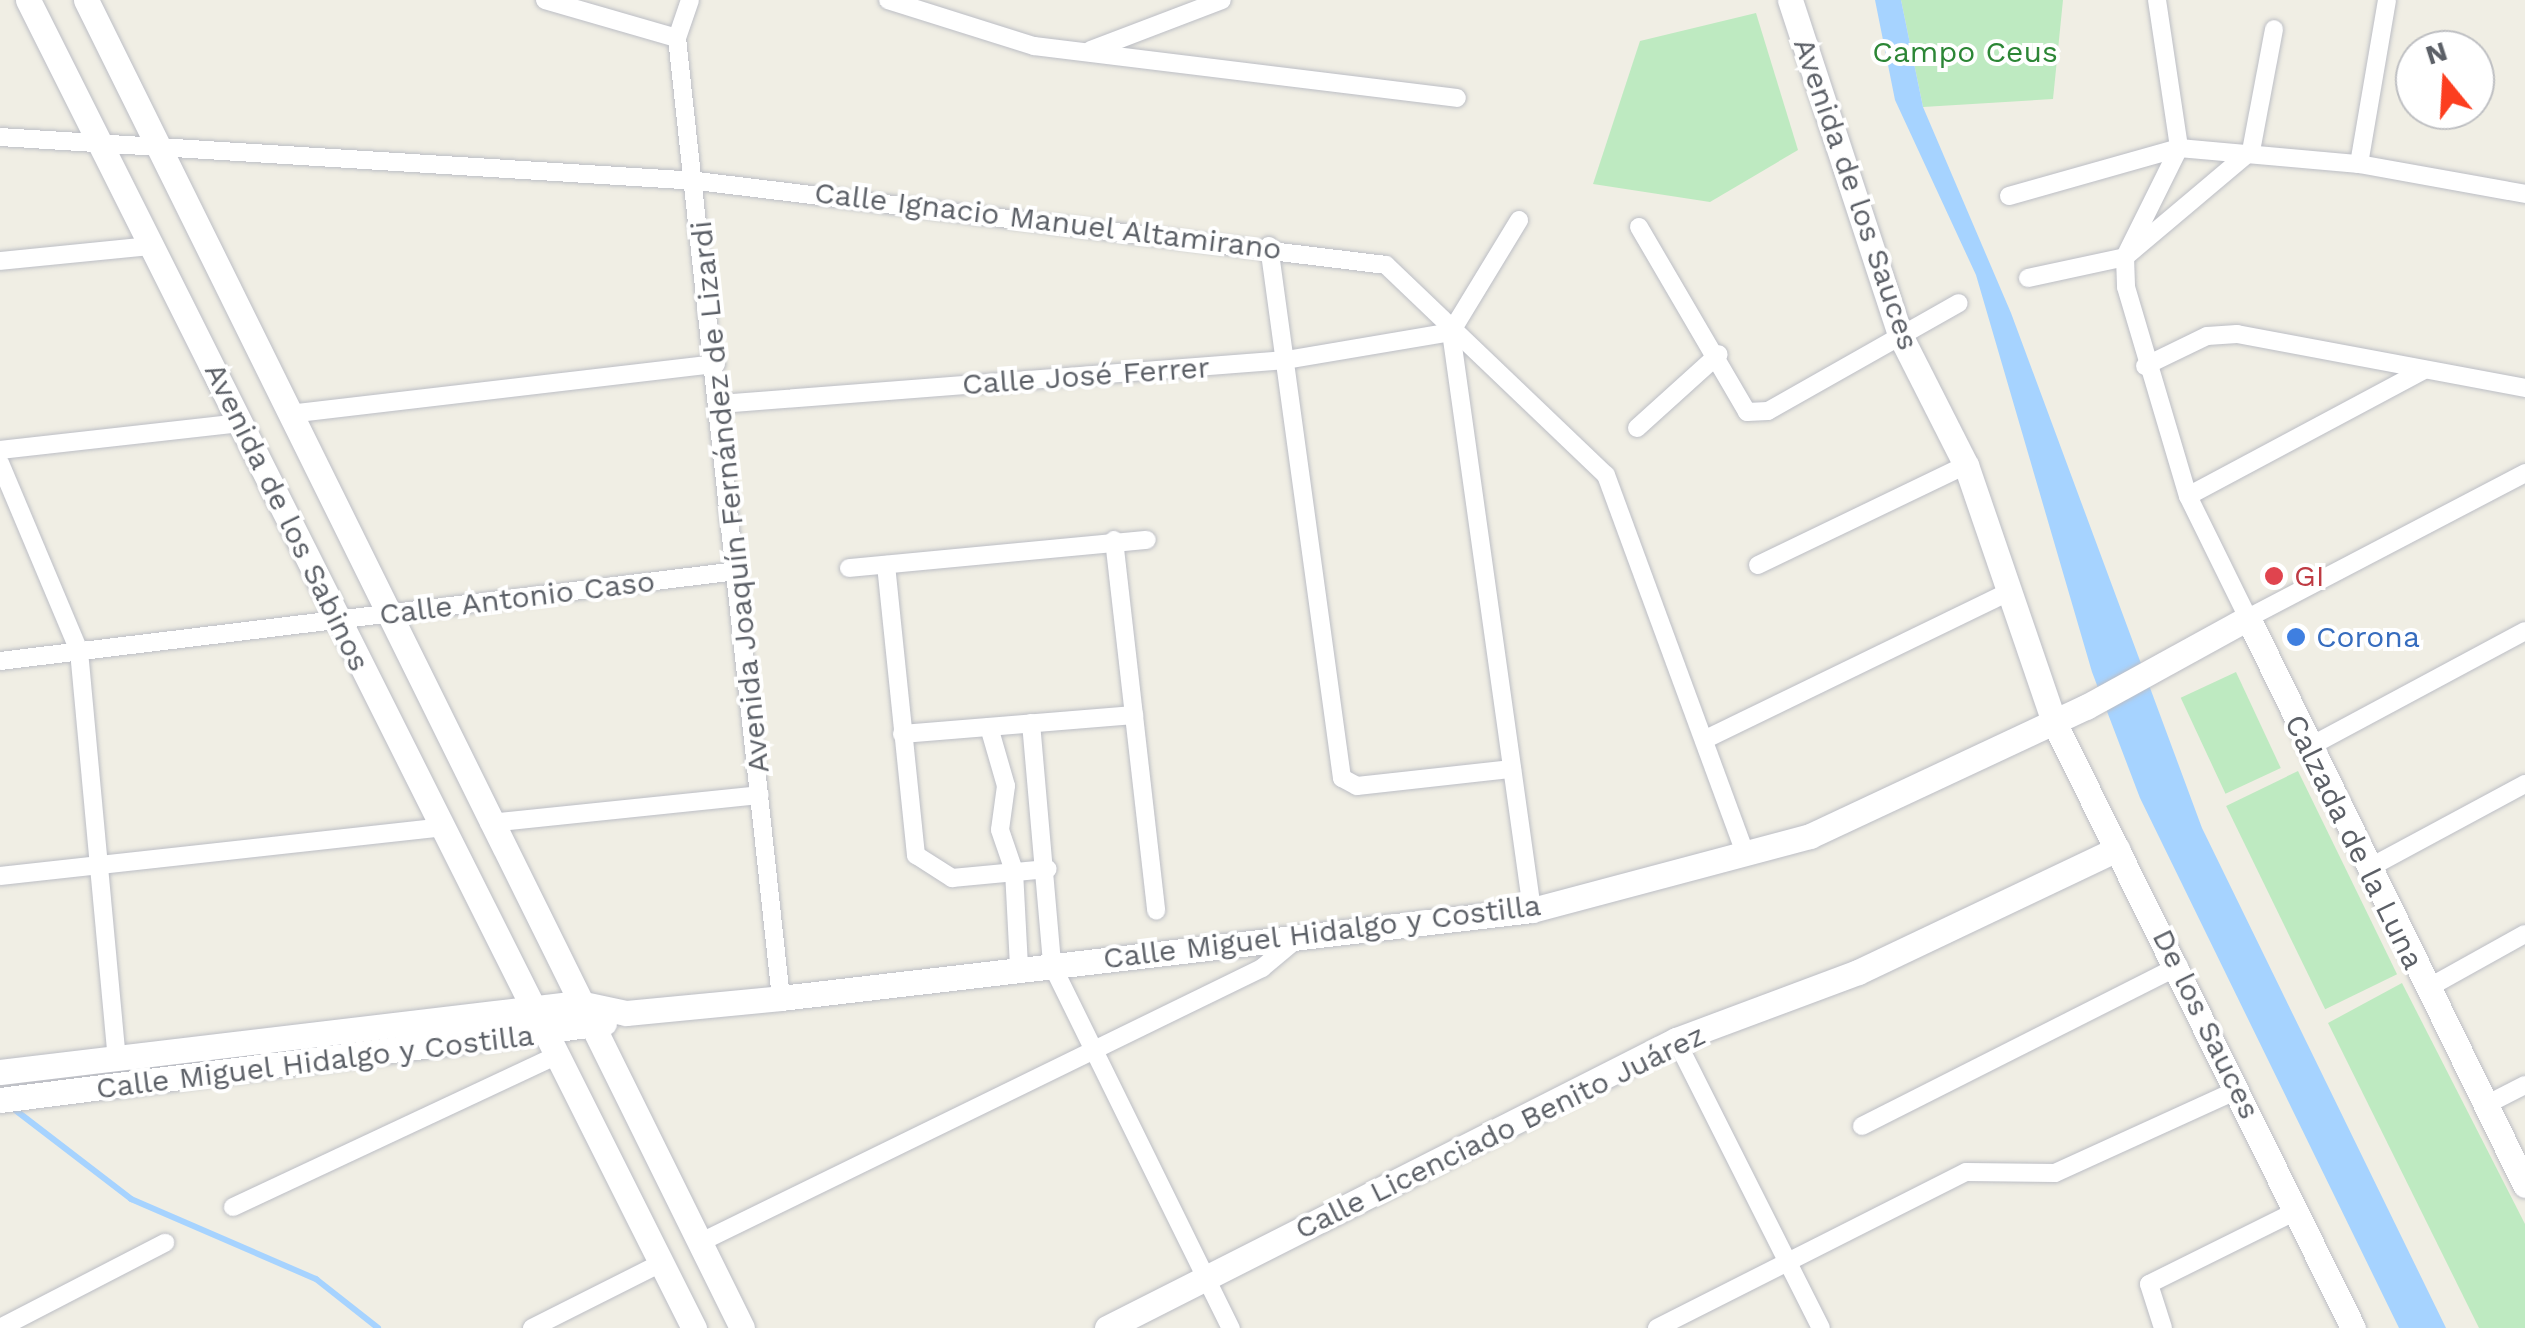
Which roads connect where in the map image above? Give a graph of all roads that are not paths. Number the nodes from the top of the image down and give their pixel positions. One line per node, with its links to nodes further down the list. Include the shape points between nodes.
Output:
1 (28, 0): 15 (main road, Avenida de los Sabinos)
2 (86, 0): 16 (main road, Avenida de los Sabinos)
3 (545, 0): 11 (street)
4 (690, 0): 11 (street, Avenida Joaquín Fernández de Lizardi)
5 (888, 0): 12 (street, via 1034,46)
6 (1222, 0): 12 (street)
7 (1790, 0): 32 (main road, Avenida de los Sauces)
8 (2157, 0): 17 (street)
9 (2387, 0): 19 (street)
10 (2274, 28): 18 (street)
11 (678, 38): 20 (street, Avenida Joaquín Fernández de Lizardi)
12 (1086, 52): 13 (street)
13 (1457, 98)
14 (0, 136): 15 (street, Calle Ignacio Manuel Altamirano)
15 (100, 143): 16 (street, Calle Ignacio Manuel Altamirano); 25 (main road, Avenida de los Sabinos)
16 (157, 145): 20 (street, Calle Ignacio Manuel Altamirano); 40 (main road, Avenida de los Sabinos)
17 (2179, 148): 18 (street); 22 (street); 27 (street, via 2158,206)
18 (2251, 151): 19 (street); 27 (street)
19 (2359, 164): 21 (street)
20 (697, 181): 26 (street, Calle Ignacio Manuel Altamirano); 35 (street, Avenida Joaquín Fernández de Lizardi)
21 (2525, 194)
22 (2008, 196)
23 (1519, 220): 31 (street)
24 (1640, 226): 33 (street)
25 (152, 246): 28 (street); 41 (main road, Avenida de los Sabinos)
26 (1269, 246): 31 (street, Calle Ignacio Manuel Altamirano, via 1386,265); 34 (street)
27 (2125, 257): 29 (street); 36 (street, Calzada de la Luna)
28 (0, 261)
29 (2028, 278)
30 (1959, 302): 32 (street)
31 (1451, 332): 34 (street, Calle José Ferrer); 66 (street, Calle Ignacio Manuel Altamirano, via 1606,475); 68 (street)
32 (1901, 337): 33 (street, via 1760,413 1739,404); 45 (main road, Avenida de los Sauces)
33 (1719, 354): 42 (street)
34 (1286, 360): 39 (street, Calle José Ferrer); 68 (street, via 1346,783)
35 (716, 364): 39 (street, Avenida Joaquín Fernández de Lizardi); 40 (street)
36 (2145, 366): 37 (street, via 2227,333); 47 (street, Calzada de la Luna)
37 (2424, 370): 38 (street); 47 (street)
38 (2525, 388)
39 (720, 404): 53 (street, Avenida Joaquín Fernández de Lizardi)
40 (289, 414): 55 (main road, Avenida de los Sabinos)
41 (240, 422): 43 (street); 57 (main road, Avenida de los Sabinos)
42 (1638, 428)
43 (0, 450)
44 (0, 462): 59 (street)
45 (1966, 466): 51 (street); 54 (main road, Avenida de los Sauces)
46 (2525, 473): 56 (street, Calle Miguel Hidalgo y Costilla)
47 (2188, 496): 56 (street, Calzada de la Luna)
48 (1114, 540): 49 (street); 50 (street); 61 (street)
49 (1148, 540)
50 (886, 565): 52 (street); 65 (street)
51 (1758, 565)
52 (850, 568)
53 (737, 571): 55 (street, Calle Antonio Caso); 70 (street, Avenida Joaquín Fernández de Lizardi)
54 (2005, 594): 62 (main road, Avenida de los Sauces); 66 (street)
55 (385, 614): 57 (street, Calle Antonio Caso); 71 (main road, Avenida de los Sabinos)
56 (2248, 618): 62 (main road, Calle Miguel Hidalgo y Costilla); 67 (main road, Calzada de la Luna)
57 (338, 620): 59 (street, Calle Antonio Caso); 72 (main road, Avenida de los Sabinos)
58 (2525, 631): 67 (street)
59 (79, 651): 60 (street, Calle Antonio Caso); 75 (street)
60 (0, 660)
61 (1134, 715): 63 (street); 81 (street)
62 (2054, 722): 73 (main road, De los Sauces); 74 (main road, Calle Miguel Hidalgo y Costilla, via 1810,836)
63 (1031, 724): 64 (street); 77 (street)
64 (989, 728): 65 (street); 78 (street, via 1004,773 1000,830)
65 (902, 734): 78 (street, via 921,864 952,878)
66 (1708, 738): 74 (street, Calle Ignacio Manuel Altamirano)
67 (2307, 748): 76 (main road, Calzada de la Luna)
68 (1512, 769): 80 (street)
69 (2525, 784): 76 (street)
70 (760, 795): 71 (street); 88 (street, Avenida Joaquín Fernández de Lizardi)
71 (489, 823): 89 (main road, Avenida de los Sabinos)
72 (442, 826): 75 (street); 90 (main road, Avenida de los Sabinos)
73 (2117, 849): 85 (main road, De los Sauces); 93 (main road, Calle Licenciado Benito Juárez, via 1858,972)
74 (1746, 855): 80 (main road, Calle Miguel Hidalgo y Costilla)
75 (99, 865): 79 (street); 96 (street)
76 (2367, 868): 87 (main road, Calzada de la Luna)
77 (1048, 869): 78 (street); 84 (street)
78 (1014, 872): 86 (street)
79 (0, 876)
80 (1532, 910): 83 (main road, Calle Miguel Hidalgo y Costilla)
81 (1156, 911)
82 (2525, 934): 87 (street)
83 (1298, 938): 84 (main road, Calle Miguel Hidalgo y Costilla); 95 (street, via 1262,968)
84 (1052, 965): 86 (main road, Calle Miguel Hidalgo y Costilla); 95 (street)
85 (2179, 966): 99 (main road, De los Sauces); 102 (street)
86 (1019, 968): 88 (main road, Calle Miguel Hidalgo y Costilla)
87 (2426, 989): 101 (main road, Calzada de la Luna)
88 (781, 998): 91 (main road, Calle Miguel Hidalgo y Costilla)
89 (579, 1003): 90 (main road, Calle Miguel Hidalgo y Costilla); 91 (main road, Calle Miguel Hidalgo y Costilla); 92 (main road, Avenida de los Sabinos)
90 (533, 1008): 94 (main road, Avenida de los Sabinos); 96 (main road, Calle Miguel Hidalgo y Costilla)
91 (626, 1013): 92 (main road, Calle Miguel Hidalgo y Costilla)
92 (592, 1029): 94 (main road, Calle Miguel Hidalgo y Costilla); 107 (main road, Avenida de los Sabinos)
93 (1676, 1040): 109 (street); 110 (main road, Calle Licenciado Benito Juárez)
94 (552, 1044): 100 (main road, Calle Miguel Hidalgo y Costilla); 104 (street); 108 (main road, Avenida de los Sabinos)
95 (1095, 1052): 107 (street); 110 (street)
96 (116, 1058): 97 (main road, Calle Miguel Hidalgo y Costilla)
97 (0, 1072)
98 (2525, 1085): 101 (street)
99 (2239, 1089): 105 (main road, De los Sauces); 109 (street, via 2055,1172 1966,1172)
100 (0, 1100)
101 (2486, 1105): 103 (main road, Calzada de la Luna)
102 (1862, 1126)
103 (2525, 1185)
104 (233, 1207)
105 (2298, 1210): 119 (street, via 2149,1284); 120 (main road, De los Sauces)
106 (165, 1243): 111 (street)
107 (699, 1243): 114 (main road, Avenida de los Sabinos)
108 (661, 1262): 112 (street); 113 (main road, Avenida de los Sabinos)
109 (1788, 1263): 117 (street); 118 (street)
110 (1207, 1278): 115 (main road, Calle Licenciado Benito Juárez); 116 (street)
111 (0, 1328)
112 (532, 1328)
113 (694, 1328)
114 (742, 1328)
115 (1107, 1328)
116 (1231, 1328)
117 (1656, 1328)
118 (1820, 1328)
119 (2164, 1328)
120 (2353, 1328)

